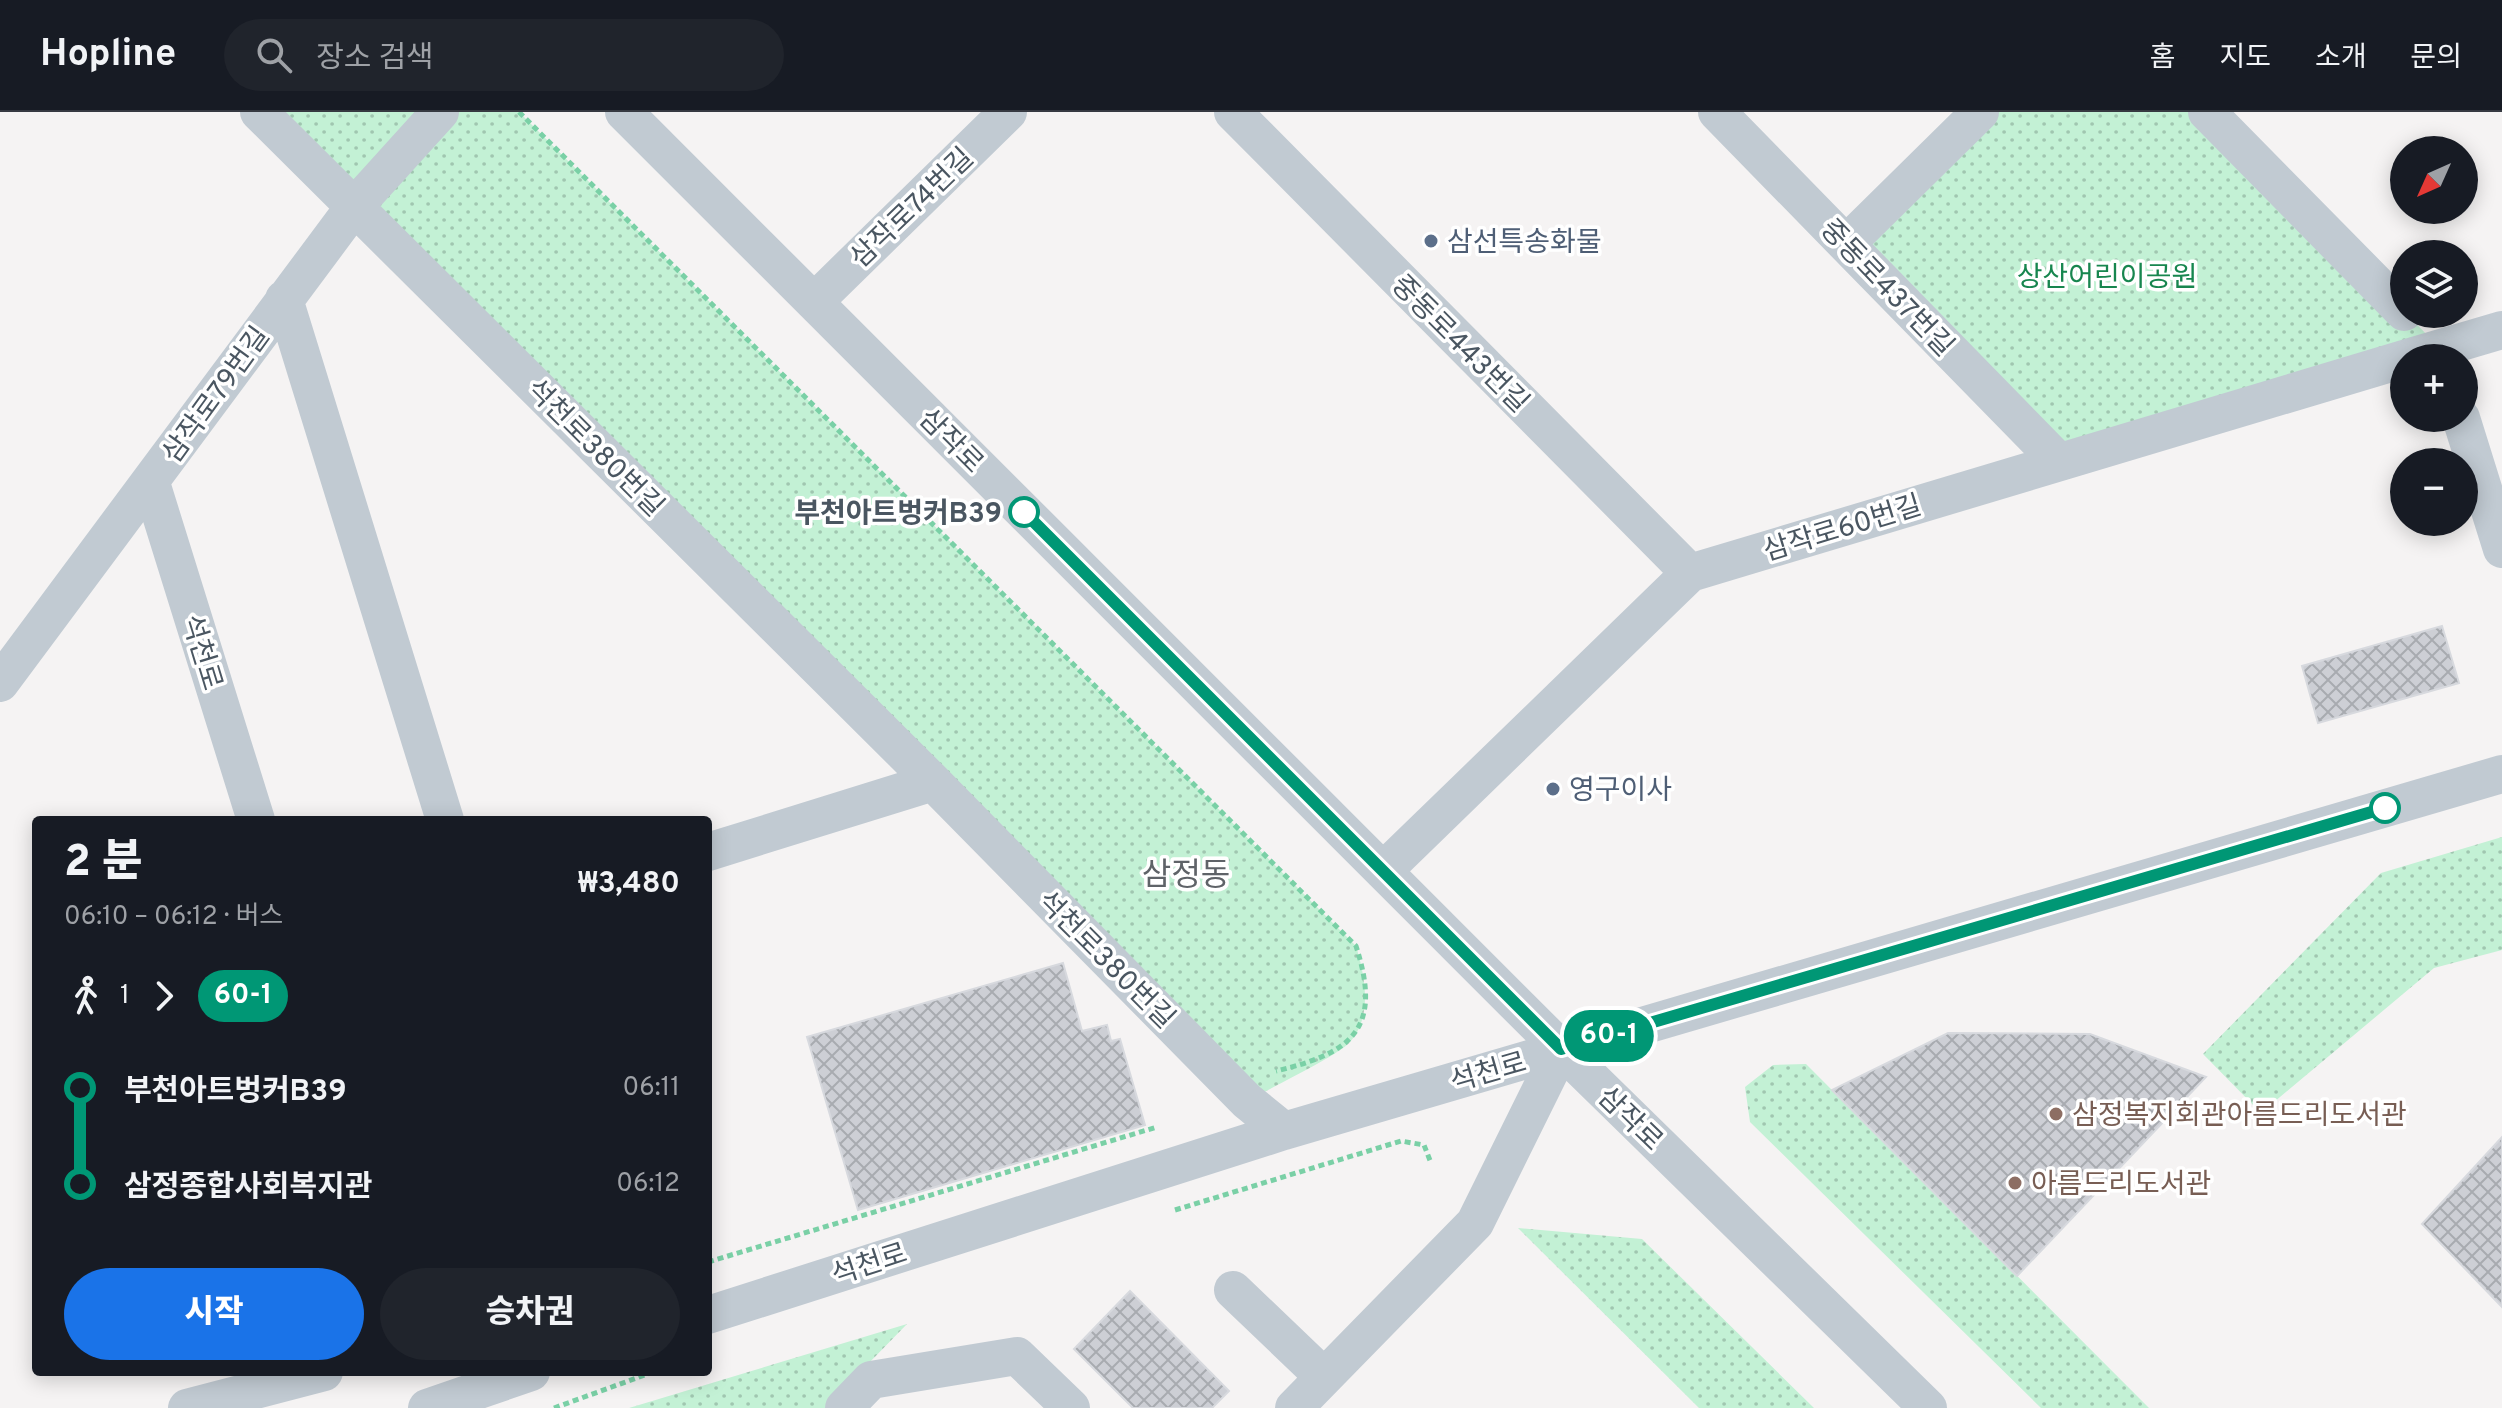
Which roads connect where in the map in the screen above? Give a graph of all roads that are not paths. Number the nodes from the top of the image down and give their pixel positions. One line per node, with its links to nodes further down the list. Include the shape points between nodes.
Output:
1 (259, 112): 9 (street, 석천로380번길)
2 (440, 112): 9 (street, 삼작로79번길)
3 (624, 112): 13 (street, 삼작로)
4 (1008, 112): 13 (street, 삼작로74번길)
5 (1233, 112): 21 (street, 중동로443번길)
6 (1717, 112): 10 (street, 중동로437번길)
7 (1980, 112): 10 (street)
8 (2207, 112): 11 (street)
9 (354, 207): 12 (street, 삼작로79번길); 24 (street, 석천로380번길)
10 (1846, 244): 18 (street, 중동로437번길)
11 (2390, 298)
12 (284, 299): 19 (street, 삼작로79번길); 26 (street)
13 (814, 302): 28 (street, 삼작로)
14 (2502, 330): 15 (street, 삼작로60번길)
15 (2460, 344)
16 (2390, 366): 18 (street, 삼작로60번길)
17 (2465, 432): 20 (street)
18 (2058, 461): 21 (street, 삼작로60번길)
19 (151, 483): 22 (street, 삼작로79번길); 25 (street, 석천로)
20 (2502, 549)
21 (1690, 573): 28 (street, 삼작로60번길)
22 (0, 683)
23 (2502, 774): 29 (street, 석천로)
24 (933, 782): 27 (street); 30 (street, 석천로380번길, via 1247,1101)
25 (255, 816)
26 (444, 816)
27 (712, 851)
28 (1383, 871): 29 (street, 삼작로)
29 (1561, 1049): 30 (street, 석천로); 35 (street, via 1475,1223); 41 (street, 삼작로)
30 (1284, 1131): 32 (street, 석천로)
31 (1233, 1290): 35 (street)
32 (712, 1314)
33 (309, 1376): 36 (street)
34 (519, 1376): 37 (street)
35 (1324, 1377): 40 (street)
36 (187, 1408)
37 (427, 1408)
38 (844, 1408): 39 (street, via 871,1380 1017,1356)
39 (1071, 1408)
40 (1294, 1408)
41 (1928, 1408)

